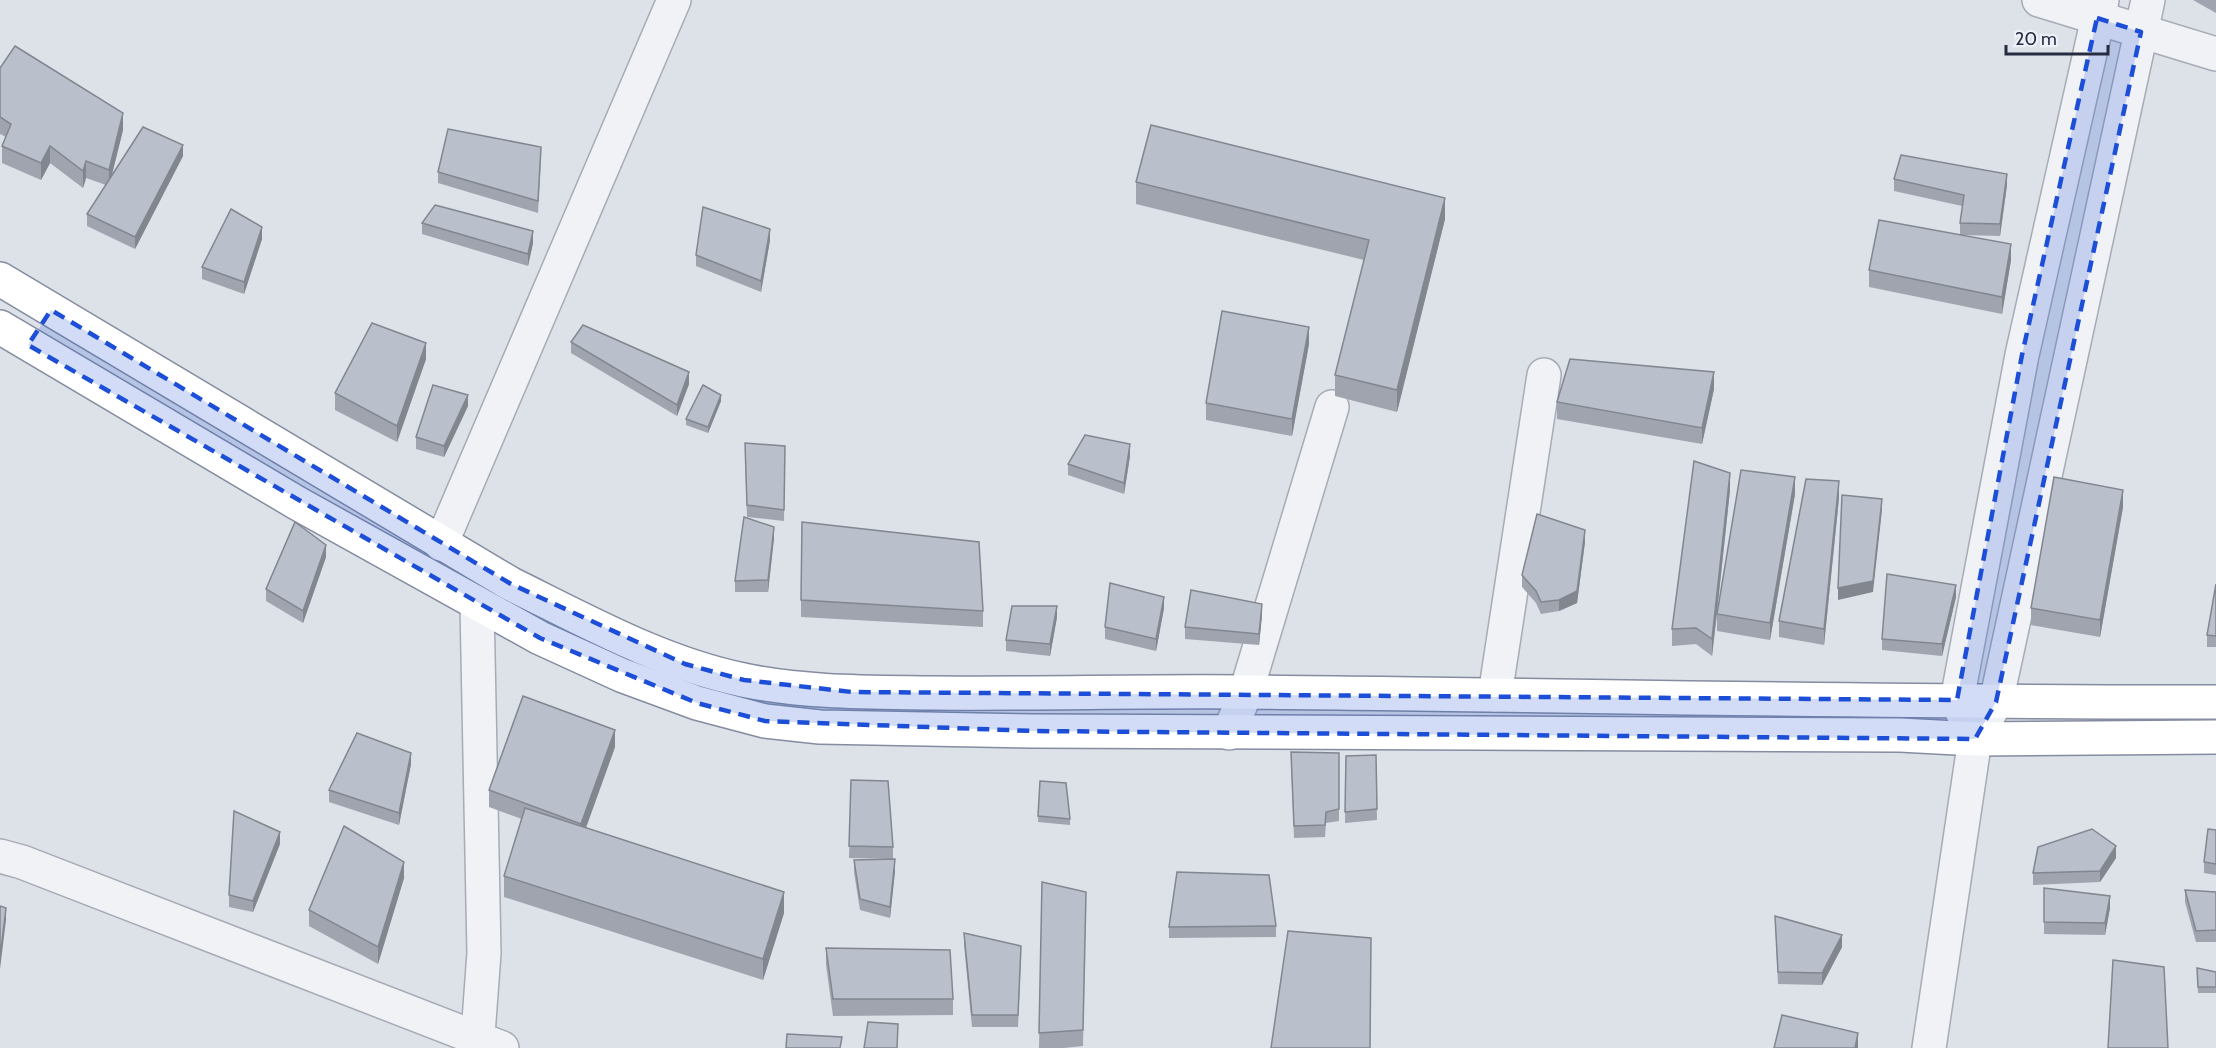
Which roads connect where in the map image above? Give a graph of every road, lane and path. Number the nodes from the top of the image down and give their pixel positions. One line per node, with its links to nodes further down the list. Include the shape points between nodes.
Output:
1 (675, 0): 13 (street)
2 (2039, 0): 4 (street)
3 (2148, 0): 5 (street)
4 (2100, 9): 5 (street); 17 (street, via 2022,355)
5 (2141, 32): 6 (street); 18 (street)
6 (2216, 54)
7 (0, 279): 8 (highway)
8 (51, 310): 10 (highway); 13 (highway)
9 (0, 327): 10 (highway)
10 (28, 345): 14 (highway)
11 (1544, 375): 16 (street)
12 (1332, 406): 15 (street)
13 (441, 544): 15 (highway, via 595,626 685,664 744,680 852,692)
14 (477, 605): 20 (highway, via 621,675 697,703 765,721 820,727); 24 (street)
15 (1246, 692): 16 (highway); 20 (street)
16 (1495, 694): 17 (highway)
17 (1957, 700): 18 (highway); 22 (street)
18 (1996, 702): 19 (highway); 22 (street)
19 (2216, 702)
20 (1229, 733): 22 (highway, via 1900,735)
21 (2216, 737): 22 (highway)
22 (1975, 739): 25 (street)
23 (0, 856): 24 (street)
24 (486, 1045)
25 (1929, 1048)

